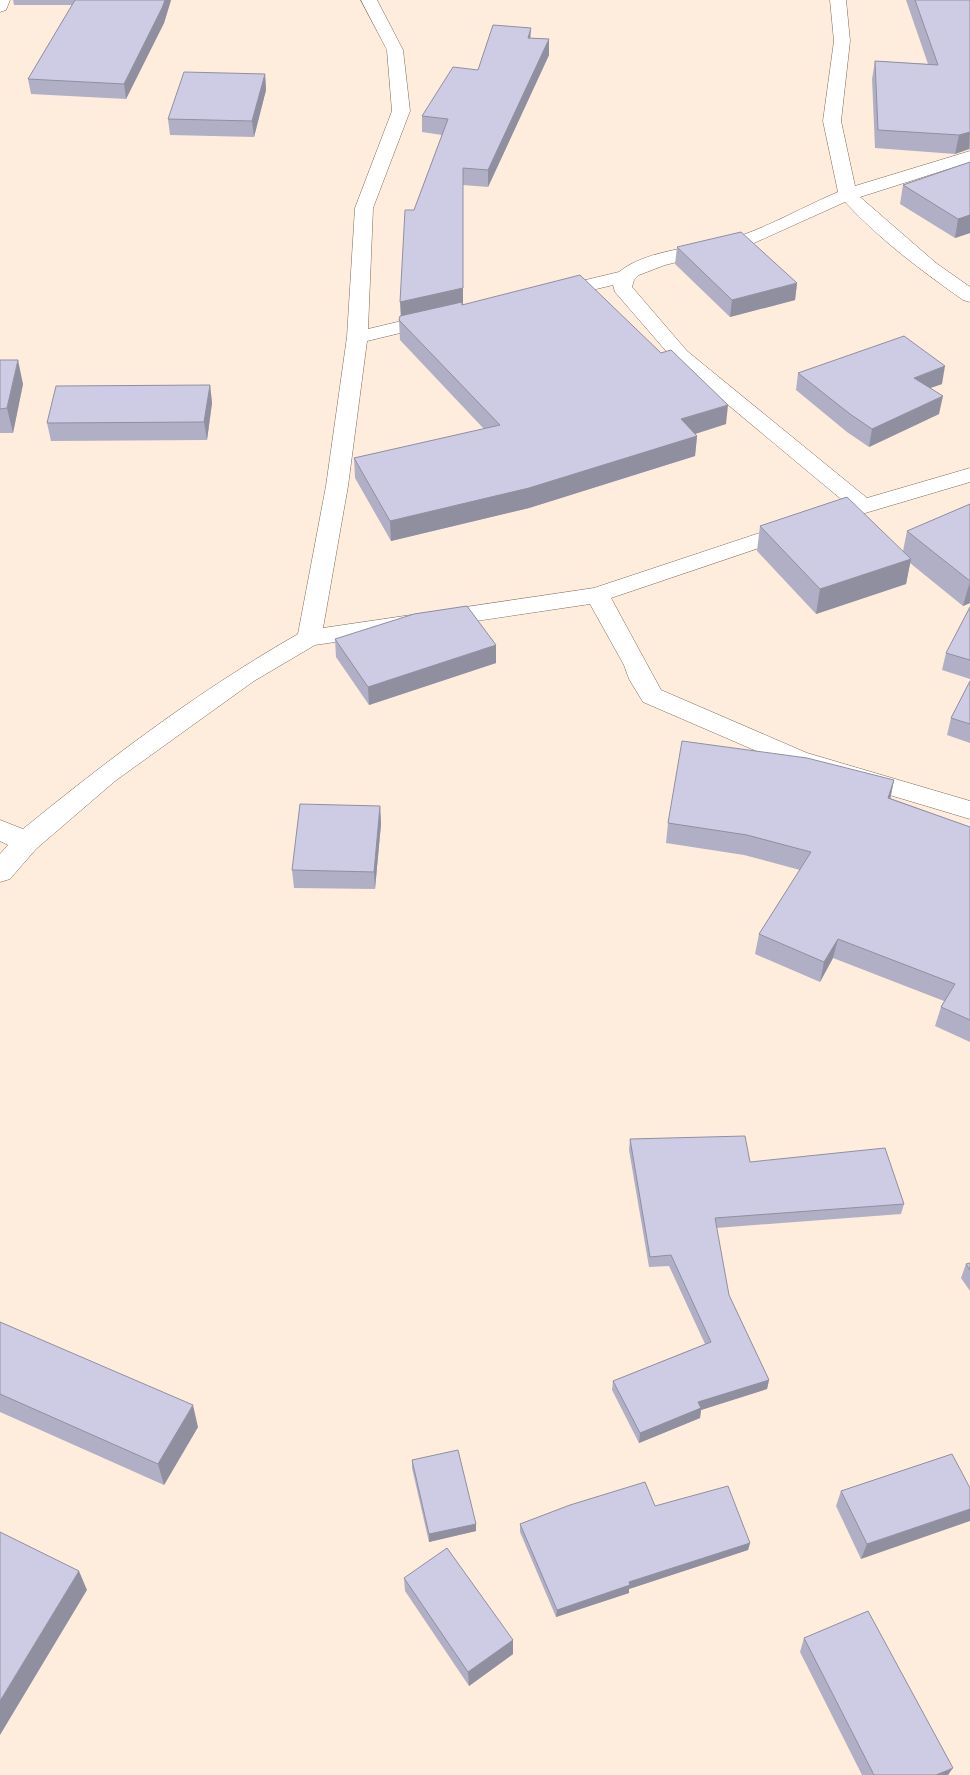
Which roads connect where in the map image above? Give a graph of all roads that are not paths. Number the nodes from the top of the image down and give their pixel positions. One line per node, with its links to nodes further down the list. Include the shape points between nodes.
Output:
1 (2, 0): 4 (street)
2 (369, 0): 11 (street, via 395,50 401,111 364,208)
3 (838, 0): 6 (street, via 842,41 832,121)
4 (0, 7)
5 (970, 156): 6 (street)
6 (848, 195): 7 (street, via 798,216 780,228 733,244 647,264); 9 (street, via 929,268)
7 (624, 278): 8 (street); 13 (street, via 622,288 680,355)
8 (538, 296)
9 (970, 296)
10 (452, 315): 11 (street)
11 (357, 336): 15 (street, via 337,486)
12 (970, 475): 13 (street)
13 (863, 506): 14 (street)
14 (597, 595): 15 (street); 16 (street, via 652,696 798,759)
15 (309, 638): 18 (street, via 230,686 106,775)
16 (970, 810)
17 (0, 830): 18 (street)
18 (26, 842): 19 (street)
19 (0, 872)

